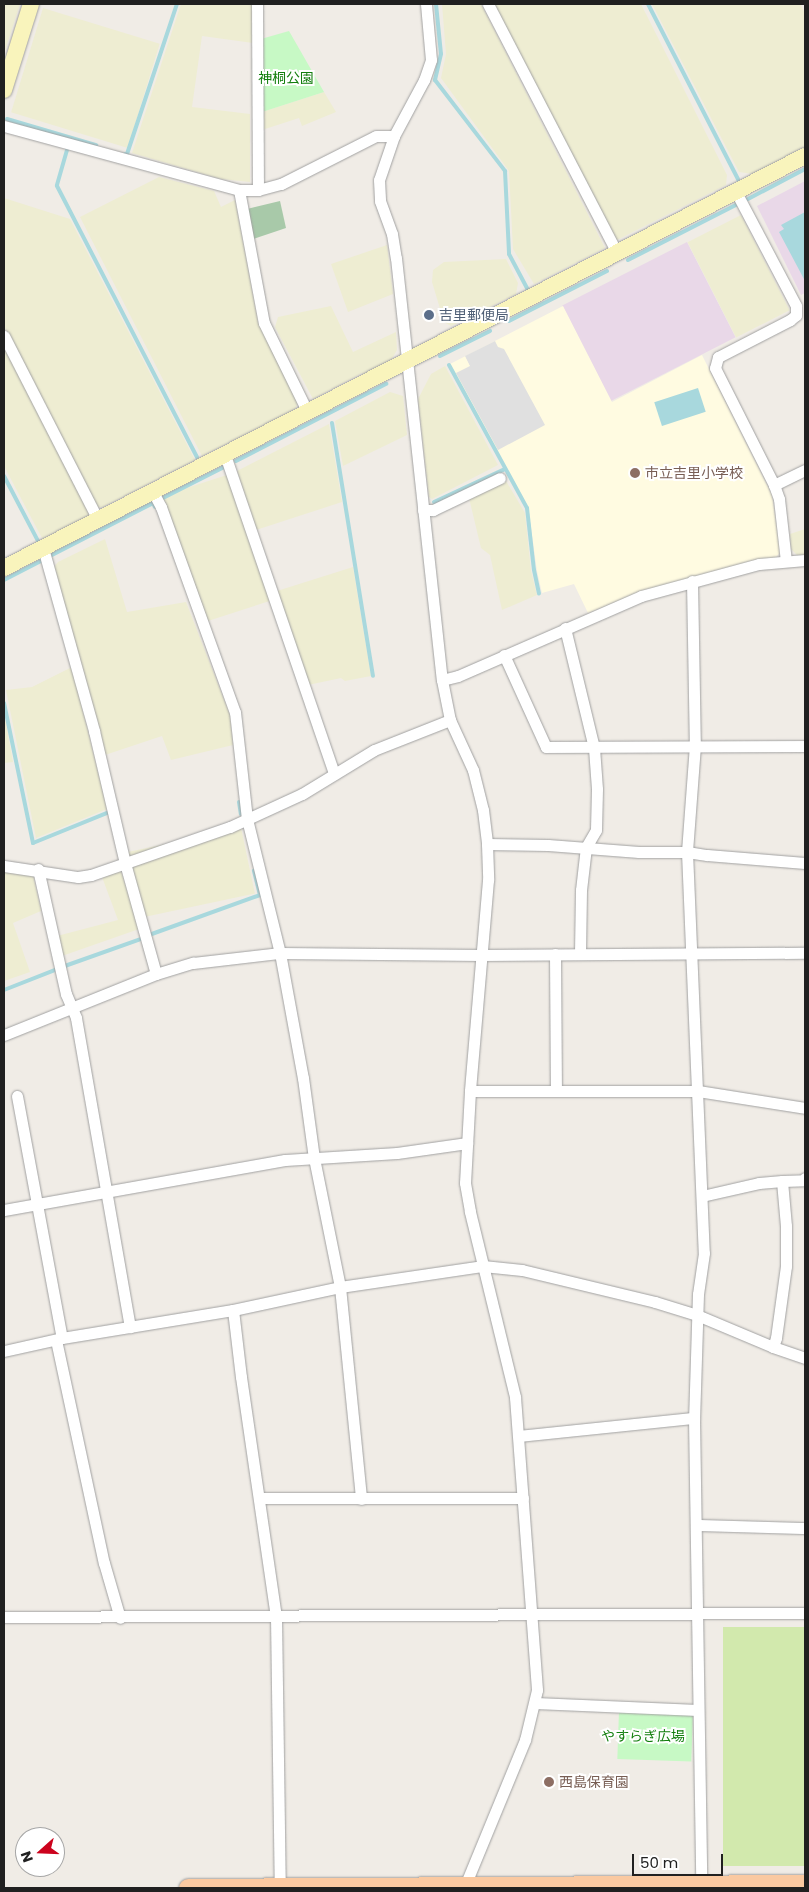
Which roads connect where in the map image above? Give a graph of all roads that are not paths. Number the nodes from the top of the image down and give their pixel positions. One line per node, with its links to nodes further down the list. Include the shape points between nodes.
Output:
1 (31, 4): 5 (street)
2 (257, 4): 10 (street)
3 (426, 4): 7 (street, via 431,60)
4 (488, 4): 12 (street)
5 (4, 90)
6 (4, 126): 9 (street)
7 (394, 136): 10 (street, via 376,136 281,184); 14 (street, via 378,180 380,202 392,234 396,258)
8 (805, 156): 11 (street)
9 (239, 190): 10 (street); 15 (street, via 264,323)
10 (258, 190)
11 (736, 192): 12 (street); 19 (street, via 796,306 796,314 790,320 718,357 715,368)
12 (617, 253): 14 (street)
13 (4, 336): 22 (street)
14 (406, 362): 15 (street); 21 (street)
15 (308, 413): 16 (street)
16 (226, 455): 20 (street); 35 (street)
17 (805, 470): 19 (street)
18 (500, 478): 21 (street, via 433,510)
19 (774, 486): 25 (street, via 779,499)
20 (153, 492): 22 (street); 36 (street, via 235,712)
21 (423, 510): 30 (street)
22 (98, 520): 23 (street)
23 (43, 548): 26 (street); 40 (street, via 94,731)
24 (805, 560): 25 (street)
25 (786, 561): 27 (street, via 758,564)
26 (4, 568)
27 (692, 581): 28 (street, via 640,596); 32 (street)
28 (565, 628): 29 (street); 34 (street)
29 (504, 655): 30 (street); 34 (street, via 546,747)
30 (442, 680): 31 (street)
31 (450, 720): 35 (street, via 374,750); 37 (street, via 473,770)
32 (695, 745): 33 (street); 34 (street); 39 (street)
33 (805, 746)
34 (594, 748): 38 (street, via 596,830)
35 (334, 774): 36 (street, via 302,794)
36 (247, 818): 40 (street); 44 (street)
37 (487, 844): 38 (street); 49 (street, via 488,880)
38 (586, 848): 39 (street); 47 (street, via 581,890)
39 (687, 852): 41 (street); 48 (street)
40 (125, 863): 43 (street, via 78,877); 50 (street)
41 (805, 863)
42 (4, 866): 43 (street)
43 (38, 869): 51 (street)
44 (280, 953): 49 (street); 50 (street, via 193,963); 59 (street)
45 (805, 953): 48 (street)
46 (555, 954): 47 (street); 49 (street); 53 (street)
47 (580, 954): 48 (street)
48 (692, 954): 55 (street)
49 (481, 955): 54 (street)
50 (156, 974): 51 (street)
51 (72, 1009): 52 (street); 62 (street)
52 (4, 1036)
53 (556, 1090): 54 (street); 55 (street)
54 (470, 1091): 58 (street)
55 (698, 1091): 57 (street); 63 (street)
56 (17, 1096): 64 (street)
57 (805, 1108)
58 (467, 1143): 59 (street, via 397,1153); 66 (street, via 466,1183)
59 (314, 1158): 62 (street, via 285,1160); 67 (street)
60 (805, 1178): 61 (street)
61 (782, 1181): 63 (street); 72 (street, via 786,1266)
62 (107, 1193): 64 (street); 70 (street)
63 (702, 1196): 69 (street, via 704,1253)
64 (37, 1205): 65 (street); 71 (street)
65 (4, 1210)
66 (483, 1266): 67 (street); 69 (street, via 522,1270 590,1285); 76 (street, via 506,1359)
67 (340, 1287): 68 (street); 79 (street)
68 (233, 1310): 70 (street); 77 (street)
69 (697, 1315): 72 (street); 75 (street)
70 (130, 1327): 71 (street)
71 (59, 1339): 73 (street); 87 (street, via 104,1563)
72 (773, 1347): 74 (street)
73 (4, 1351)
74 (805, 1358)
75 (694, 1418): 76 (street); 80 (street)
76 (519, 1436): 78 (street)
77 (260, 1498): 79 (street); 85 (street)
78 (522, 1498): 79 (street); 84 (street)
79 (361, 1499)
80 (696, 1524): 81 (street); 82 (street)
81 (805, 1528)
82 (697, 1613): 83 (street); 84 (street); 89 (street)
83 (805, 1613)
84 (532, 1614): 85 (street); 88 (street)
85 (276, 1616): 87 (street); 91 (street)
86 (4, 1617): 87 (street)
87 (120, 1618)
88 (535, 1703): 89 (street); 92 (street, via 526,1740)
89 (698, 1710): 93 (street)
90 (805, 1884): 93 (main road)
91 (280, 1887): 92 (main road); 94 (main road)
92 (465, 1887): 93 (main road)
93 (701, 1887)
94 (188, 1888)

